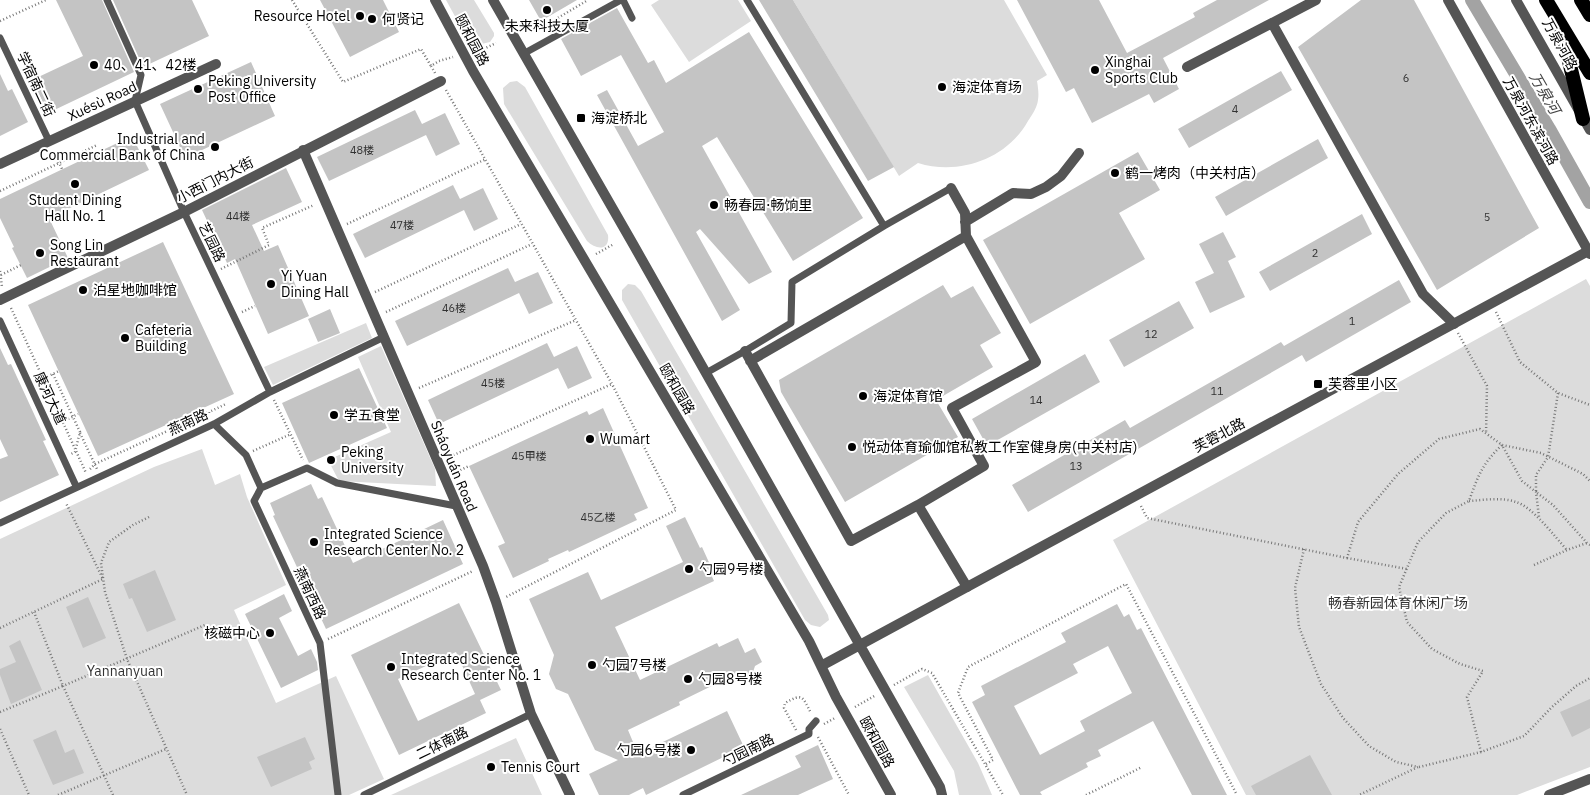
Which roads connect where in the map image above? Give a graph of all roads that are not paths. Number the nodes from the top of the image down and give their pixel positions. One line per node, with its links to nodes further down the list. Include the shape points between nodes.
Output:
1 (108, 0): 21 (lane, via 141,75)
2 (435, 0): 48 (street, 颐和园路, via 473,71)
3 (493, 0): 16 (street)
4 (622, 0): 12 (lane); 16 (lane)
5 (747, 0): 30 (lane)
6 (1316, 0): 13 (street)
7 (1448, 0): 32 (street, 万泉河东滨河路)
8 (1516, 0): 22 (street, 万泉河路)
9 (1546, 0): 14 (highway, 万泉河路)
10 (1581, 0): 11 (highway)
11 (1590, 15)
12 (632, 18)
13 (1272, 23): 18 (street); 35 (street, via 1423,294)
14 (1560, 24): 19 (highway, 万泉河路); 22 (highway)
15 (0, 38): 23 (lane, 学宿南二街)
16 (523, 54): 38 (street)
17 (216, 64): 21 (street, Xuésù Road)
18 (1187, 67)
19 (1590, 73)
20 (441, 81): 24 (street, 小西门内大街)
21 (135, 101): 23 (street, Xuésù Road); 28 (lane, 艺园路)
22 (1586, 125)
23 (49, 141): 26 (street, Xuésù Road)
24 (303, 150): 28 (street, 小西门内大街); 36 (street, Sháoyuán Road)
25 (1079, 153): 29 (street, via 1061,176 1046,187 1031,194 1013,193)
26 (0, 164)
27 (951, 188): 29 (street, via 964,213); 30 (lane)
28 (184, 212): 33 (street, 小西门内大街); 39 (lane, 艺园路)
29 (965, 222): 31 (street)
30 (884, 226): 37 (lane, via 792,282 790,323)
31 (966, 236): 37 (street); 43 (street, via 1036,362 952,408 984,466)
32 (1589, 252): 35 (street, 芙蓉北路)
33 (4, 301)
34 (0, 320): 41 (lane, 康河大道)
35 (1454, 324): 46 (street, 芙蓉北路)
36 (384, 338): 39 (lane, 燕南路); 44 (street, Sháoyuán Road)
37 (748, 356): 38 (lane); 43 (street, via 851,540)
38 (706, 373): 47 (street)
39 (270, 392): 40 (lane, 燕南路)
40 (214, 424): 41 (lane, 燕南路); 42 (lane, via 246,455)
41 (76, 486): 45 (lane, 燕南路)
42 (261, 488): 44 (lane, via 307,468 338,483); 52 (lane, 燕南西路, via 254,501 320,643)
43 (918, 505): 46 (street)
44 (456, 506): 49 (street, Sháoyuán Road, via 496,602)
45 (1, 520)
46 (967, 586): 47 (street, 芙蓉北路)
47 (860, 645): 48 (street, 芙蓉北路); 57 (street)
48 (821, 666): 56 (street, 颐和园路)
49 (531, 714): 53 (lane, 二体南路); 54 (street, Sháoyuán Road)
50 (816, 724): 55 (lane, 勺园南路, via 808,734)
51 (1590, 779): 58 (street)
52 (338, 795)
53 (364, 795)
54 (570, 795)
55 (684, 795)
56 (891, 795)
57 (942, 795)
58 (1549, 795)

